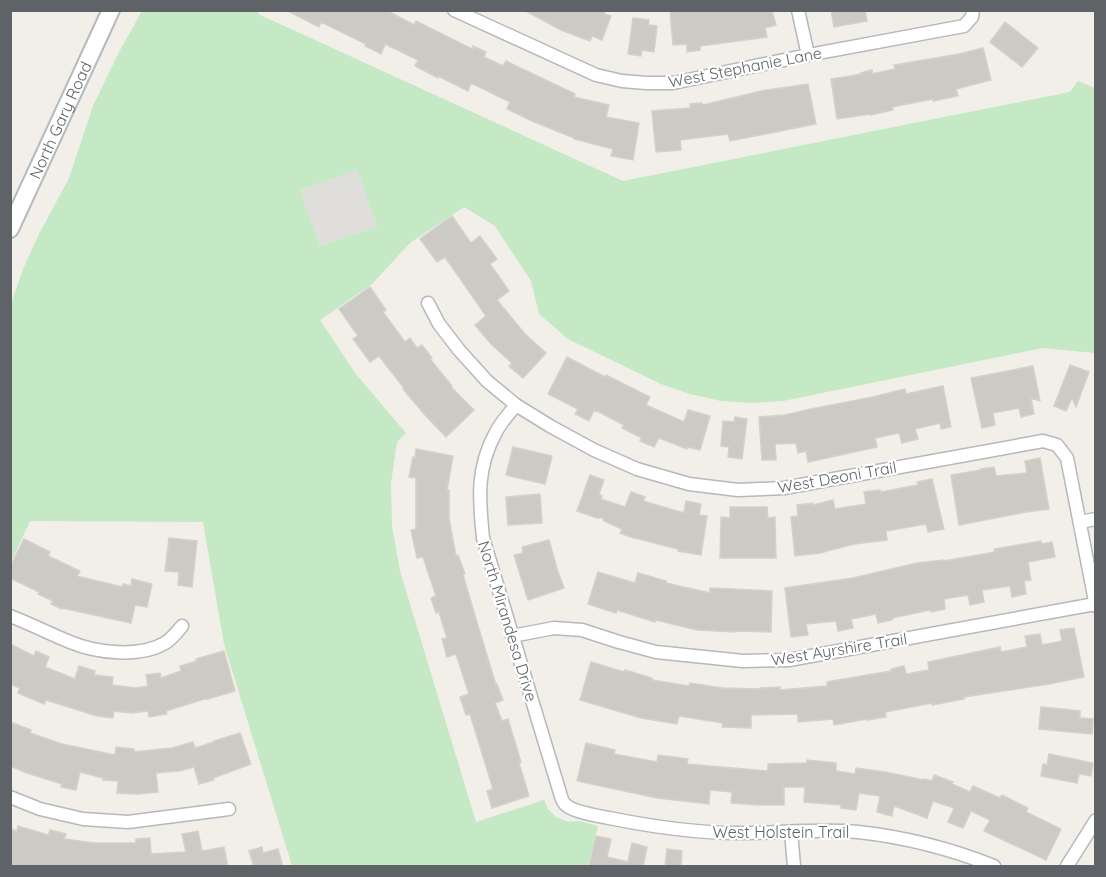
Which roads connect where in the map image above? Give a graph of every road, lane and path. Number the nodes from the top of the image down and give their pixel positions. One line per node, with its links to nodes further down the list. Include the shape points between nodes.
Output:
1 (111, 10): 6 (main road, North Gary Road)
2 (454, 10): 5 (street, West Stephanie Lane, via 596,75 622,81 673,83)
3 (798, 10): 5 (street)
4 (973, 14): 5 (street, West Stephanie Lane, via 964,26)
5 (808, 55)
6 (10, 229)
7 (428, 303): 8 (street, West Deoni Trail, via 459,350)
8 (516, 405): 10 (street, West Deoni Trail, via 567,436 637,469 689,484 738,490 784,488 1043,441 1057,445 1067,458); 14 (street, North Mirandesa Drive, via 497,430 480,476 483,538)
9 (1095, 519): 10 (street)
10 (1080, 522): 11 (street)
11 (1095, 605): 14 (street, West Ayrshire Trail, via 789,660 743,661 656,652 582,630 554,628)
12 (10, 616): 13 (street, via 73,644 103,651 153,649 167,642)
13 (182, 626)
14 (512, 636): 16 (street, North Mirandesa Drive)
15 (10, 797): 17 (street, via 83,819 128,822)
16 (566, 806): 19 (street, West Holstein Trail, via 650,826 743,833)
17 (229, 809)
18 (1095, 820): 22 (street)
19 (791, 832): 20 (street); 21 (street, West Holstein Trail, via 856,832 896,837)
20 (794, 867)
21 (994, 867)
22 (1067, 867)

